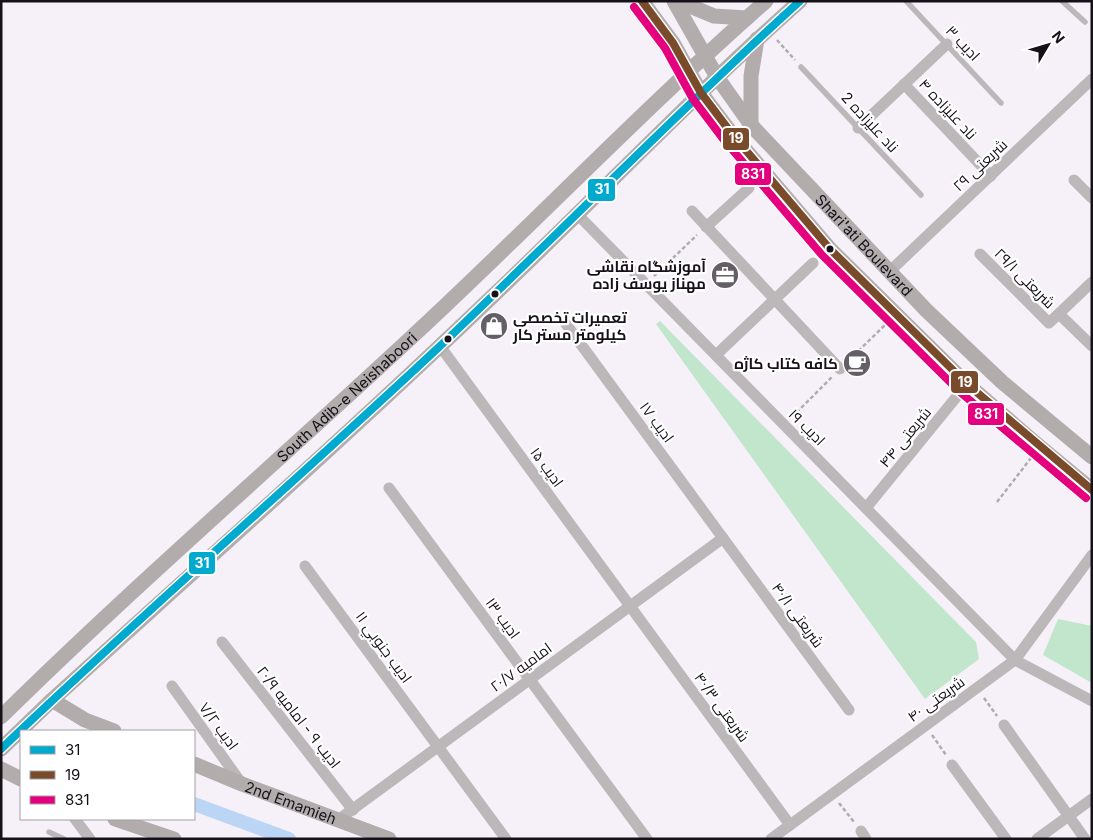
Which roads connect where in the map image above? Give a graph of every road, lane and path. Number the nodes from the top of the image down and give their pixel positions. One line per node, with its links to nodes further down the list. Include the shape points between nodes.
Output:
1 (642, 1): 13 (main road, Shari'ati Boulevard)
2 (676, 1): 7 (main road, via 714,16); 11 (main road, Shari'ati Boulevard)
3 (766, 1): 7 (main road, South Adib-e Neishaboori)
4 (800, 1): 9 (main road, South Adib-e Neishaboori)
5 (906, 1): 10 (lane, ادیب ۳)
6 (1062, 1): 8 (lane)
7 (747, 18): 11 (main road, South Adib-e Neishaboori)
8 (1085, 22)
9 (762, 35): 12 (path); 14 (main road, South Adib-e Neishaboori); 19 (main road, via 751,76)
10 (947, 44): 16 (street); 18 (lane, ادیب ۳)
11 (705, 58): 13 (main road, South Adib-e Neishaboori); 14 (main road, Shari'ati Boulevard)
12 (801, 67): 20 (lane, ناد علیزاده 2)
13 (688, 72): 17 (main road, Shari'ati Boulevard); 60 (main road, South Adib-e Neishaboori, via 430,320 67,652)
14 (717, 77): 17 (main road, South Adib-e Neishaboori); 19 (main road, Shari'ati Boulevard)
15 (1091, 82): 21 (street, شریعتی ۲۹)
16 (904, 84): 20 (street); 21 (street, ناد علیزاده ۴)
17 (701, 93): 27 (main road, South Adib-e Neishaboori); 41 (main road, Shari'ati Boulevard, via 830,249)
18 (1001, 102)
19 (751, 125): 31 (main road, Shari'ati Boulevard)
20 (858, 128): 24 (lane, ناد علیزاده 2)
21 (991, 176): 31 (street, شریعتی ۲۹)
22 (1074, 180): 25 (street)
23 (749, 188): 28 (street)
24 (921, 195)
25 (1092, 198)
26 (692, 211): 28 (street)
27 (578, 215): 33 (street, ادیب ۱۹); 37 (main road, South Adib-e Neishaboori)
28 (706, 227): 33 (path); 34 (street)
29 (980, 254): 35 (street, شریعتی ۲۹/۱, via 1049,323)
30 (813, 263): 34 (street)
31 (889, 272): 43 (main road, Shari'ati Boulevard, via 1002,382)
32 (1092, 282): 35 (street)
33 (646, 284): 39 (street, ادیب ۱۹)
34 (774, 298): 39 (street); 40 (street)
35 (1059, 314): 38 (street, شریعتی ۲۹/۱)
36 (566, 324): 48 (street, ادیب ۱۷)
37 (440, 346): 51 (street, ادیب ۱۵); 57 (main road, South Adib-e Neishaboori)
38 (1092, 346)
39 (716, 355): 47 (street, ادیب ۱۹)
40 (840, 369)
41 (967, 384): 42 (main road, Shari'ati Boulevard); 47 (street, شریعتی ۴۴)
42 (1040, 447): 45 (main road, Shari'ati Boulevard); 46 (path)
43 (1092, 457)
44 (389, 488): 54 (street, ادیب ۱۳)
45 (1092, 490)
46 (997, 502)
47 (866, 508): 53 (street, ادیب ۱۹)
48 (723, 538): 51 (street, امامیه ۲۰/۷); 59 (street, شریعتی ۴۰/۱)
49 (1092, 555): 53 (street, شریعتی ۴۰)
50 (305, 566): 66 (street, ادیب جنوبي ١١)
51 (630, 606): 54 (street, امامیه ۲۰/۷); 80 (street, شریعتی ۴۰/۳)
52 (222, 642): 75 (street, ادیب ۹ - امامیه ۲۰/۹)
53 (1015, 660): 56 (street, شریعتی ۴۰); 58 (street, ادیب ۱۹)
54 (530, 680): 66 (street, امامیه ۲۰/۷); 88 (street, ادیب ۱۳)
55 (172, 686): 72 (street, ادیب ۷/۲)
56 (977, 688): 61 (street, شریعتی ۴۰); 62 (path)
57 (52, 700): 63 (main road, South Adib-e Neishaboori); 64 (main road, via 85,720)
58 (1092, 701)
59 (849, 710)
60 (1, 718)
61 (925, 725): 69 (path); 73 (street, شریعتی ۴۰)
62 (1004, 726): 76 (street)
63 (21, 730)
64 (111, 730)
65 (20, 731): 67 (main road, South Adib-e Neishaboori)
66 (438, 747): 75 (street, امامیه ۲۰/۷); 87 (street, ادیب جنوبي ١١)
67 (1, 749)
68 (195, 764): 72 (main road, 2nd Emamieh)
69 (952, 764): 90 (street)
70 (1, 769): 71 (main road)
71 (20, 778)
72 (242, 784): 79 (main road, 2nd Emamieh)
73 (832, 794): 80 (street, شریعتی ۴۰); 82 (path)
74 (1092, 799): 76 (street)
75 (353, 810): 79 (street, امامیه ۲۰/۷)
76 (1068, 816): 91 (street); 92 (street)
77 (77, 820): 83 (street)
78 (119, 820): 85 (main road)
79 (338, 820): 86 (main road, 2nd Emamieh)
80 (790, 825): 89 (street, شریعتی ۴۰)
81 (49, 832): 84 (lane)
82 (864, 835)
83 (85, 836)
84 (64, 839)
85 (174, 839)
86 (389, 839)
87 (506, 839)
88 (647, 839)
89 (771, 839)
90 (1006, 839)
91 (1038, 839)
92 (1084, 839)

